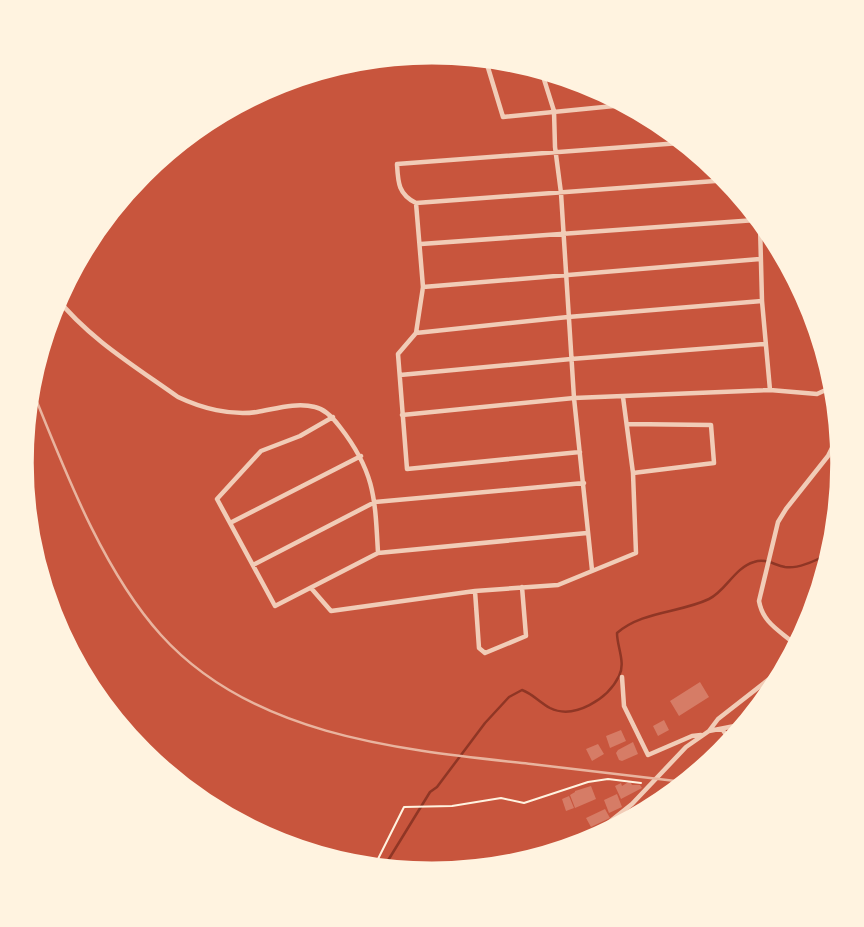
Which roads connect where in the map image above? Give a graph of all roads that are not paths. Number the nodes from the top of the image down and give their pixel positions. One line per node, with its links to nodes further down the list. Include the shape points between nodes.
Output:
1 (488, 67): 4 (street, via 503,117)
2 (544, 79): 4 (street)
3 (613, 106): 4 (street)
4 (554, 111): 6 (street)
5 (673, 144): 6 (street)
6 (555, 152): 8 (street); 9 (street, via 397,164 399,188)
7 (716, 181): 8 (street)
8 (561, 193): 9 (street); 11 (street)
9 (416, 203): 13 (street)
10 (750, 220): 11 (street)
11 (563, 232): 13 (street); 15 (street)
12 (760, 234): 14 (street)
13 (421, 244): 16 (street)
14 (760, 259): 15 (street); 17 (street)
15 (565, 276): 16 (street); 19 (street)
16 (423, 287): 20 (street)
17 (762, 301): 19 (street); 21 (street)
18 (63, 307): 29 (street, via 101,341 189,402 237,413 317,407)
19 (568, 317): 20 (street); 22 (street)
20 (416, 333): 23 (street, via 398,354)
21 (765, 344): 22 (street); 24 (street)
22 (571, 359): 23 (street); 27 (street)
23 (400, 375): 28 (street)
24 (770, 390): 25 (street, via 817,394); 26 (street)
25 (826, 390)
26 (623, 397): 27 (street); 30 (street)
27 (574, 398): 28 (street); 32 (street)
28 (402, 415): 32 (street, via 407,469)
29 (333, 417): 33 (street); 37 (street, via 261,451 217,499)
30 (628, 424): 34 (street); 34 (street, via 711,425 714,463)
31 (832, 446): 45 (street, via 778,522 766,567 761,613)
32 (580, 452): 35 (street)
33 (361, 456): 36 (street); 37 (street)
34 (632, 473): 41 (street, via 636,553)
35 (584, 483): 36 (street); 38 (street)
36 (375, 502): 39 (street); 40 (street)
37 (230, 523): 40 (street)
38 (587, 533): 39 (street); 41 (street)
39 (379, 553): 43 (street)
40 (253, 565): 43 (street, via 275,606)
41 (592, 570): 42 (street, via 558,585)
42 (522, 587): 44 (street); 44 (street, via 526,636 485,653 479,648)
43 (311, 588): 44 (street, via 331,611)
44 (475, 592)
45 (791, 641)
46 (622, 677): 51 (street, via 624,706 648,755)
47 (770, 679): 50 (street)
48 (734, 726): 49 (street)
49 (722, 729): 50 (street); 52 (street)
50 (709, 731): 51 (street)
51 (702, 735): 53 (street)
52 (726, 735)
53 (608, 823)

